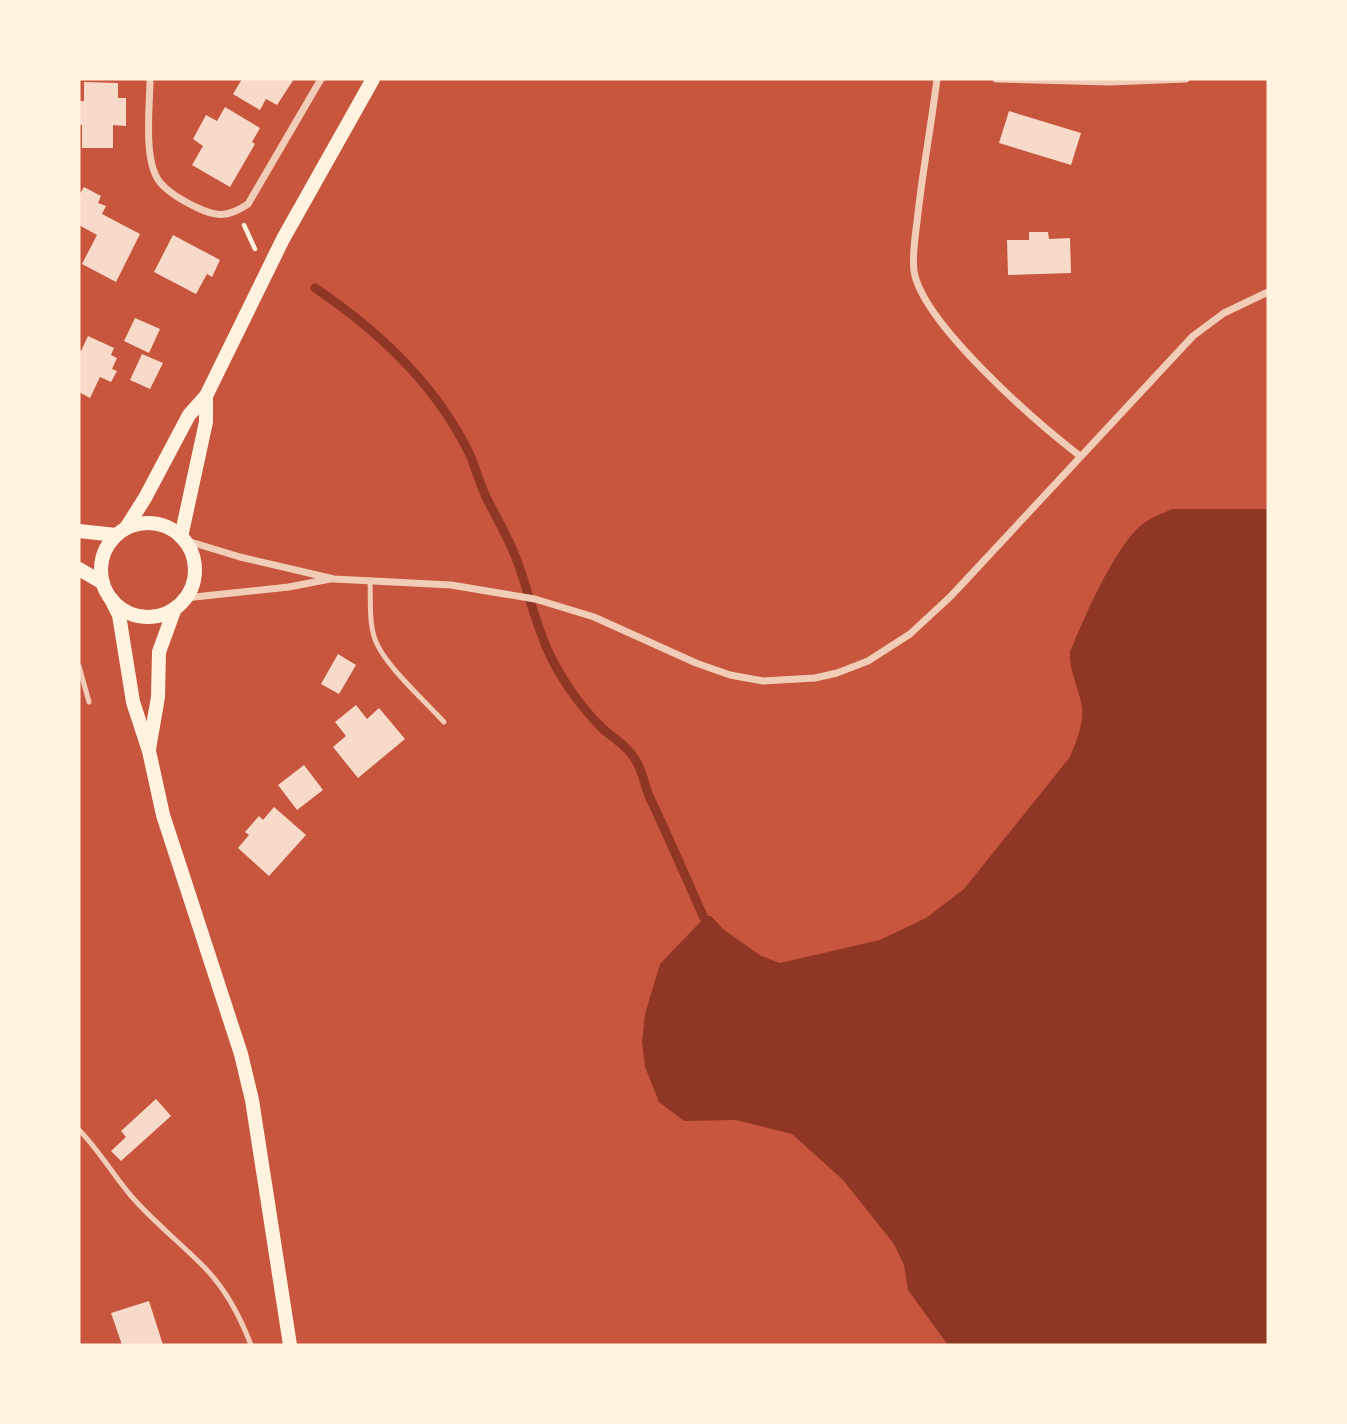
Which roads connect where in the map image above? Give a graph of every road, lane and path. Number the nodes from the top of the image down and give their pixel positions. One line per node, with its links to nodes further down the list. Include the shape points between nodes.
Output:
1 (150, 79): 7 (street, via 150,150 158,180 210,214)
2 (321, 79): 7 (street, via 248,204)
3 (373, 79): 10 (main road, via 283,239)
4 (937, 79): 11 (street, via 918,207 913,259 917,281 950,335)
5 (996, 79): 6 (street)
6 (1186, 79)
7 (237, 212): 8 (path)
8 (256, 250)
9 (1268, 292): 11 (street, via 1224,313 1193,336)
10 (206, 396): 13 (main road, via 188,415 151,487); 14 (main road, via 206,422)
11 (1080, 456): 17 (street, via 910,634 868,661 815,678 778,681 730,675 594,617 535,599 452,585)
12 (79, 531): 13 (main road)
13 (121, 531): 14 (main road, via 149,523 172,529); 18 (main road, via 102,557)
14 (183, 538): 16 (street); 20 (main road, via 195,569)
15 (79, 569): 18 (main road)
16 (334, 579): 17 (street); 20 (street)
17 (370, 580): 23 (lane, via 377,645)
18 (103, 583): 19 (main road)
19 (111, 599): 20 (main road, via 142,616 164,613); 24 (main road, via 119,615 133,702)
20 (180, 603): 24 (main road, via 159,652 158,697)
21 (79, 666): 22 (lane)
22 (89, 702)
23 (444, 722)
24 (149, 751): 27 (main road, via 173,850 229,1010 252,1100)
25 (79, 1130): 26 (lane, via 131,1196 203,1265 235,1310)
26 (251, 1345)
27 (290, 1345)

